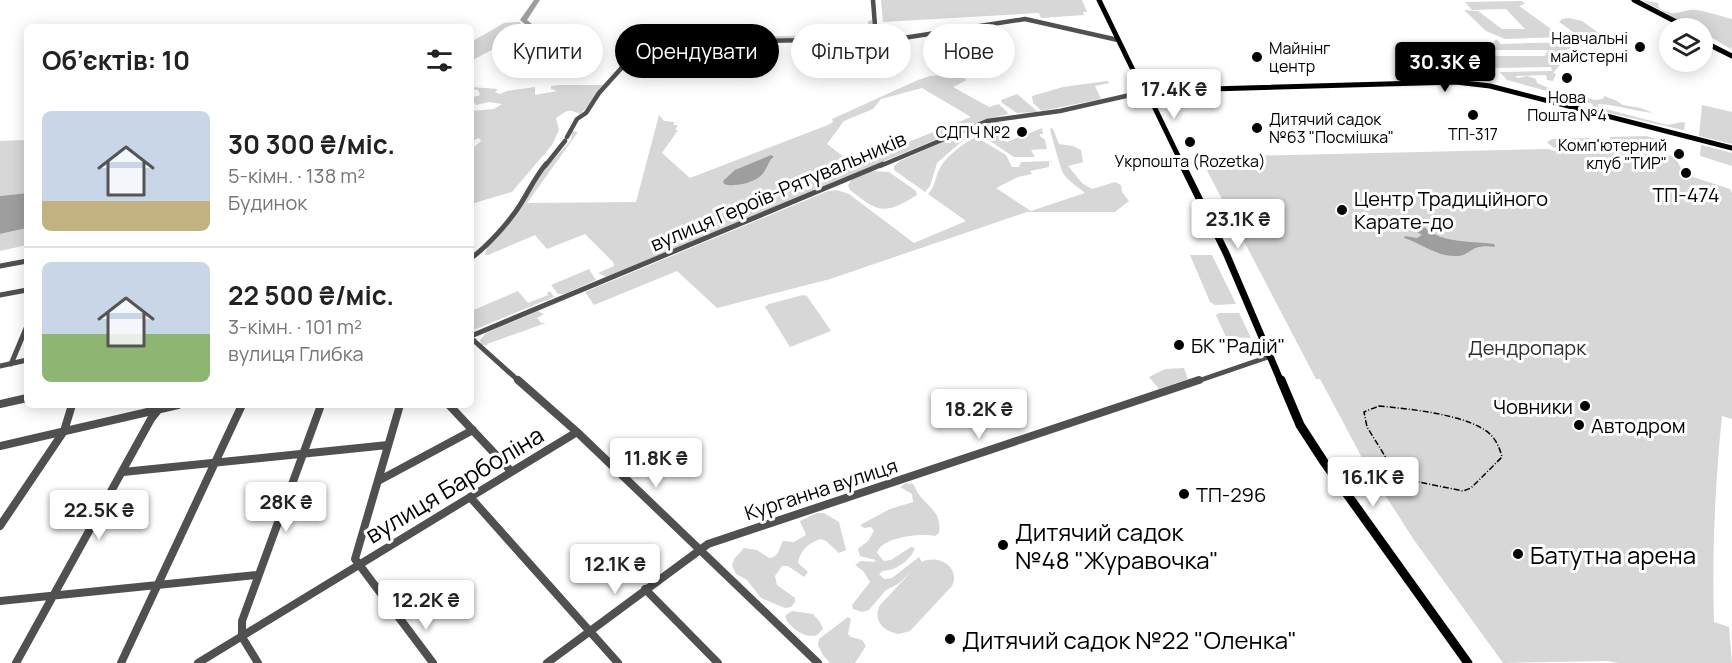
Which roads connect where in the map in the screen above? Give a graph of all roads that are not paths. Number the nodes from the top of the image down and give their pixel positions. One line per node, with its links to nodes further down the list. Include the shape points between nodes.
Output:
1 (873, 0): 7 (street)
2 (1099, 0): 9 (main road)
3 (1626, 0): 5 (main road)
4 (1634, 0): 6 (main road)
5 (1660, 18)
6 (1669, 18)
7 (875, 24)
8 (911, 37): 9 (street, via 1025,19)
9 (1118, 39): 15 (main road)
10 (791, 40): 17 (street, via 660,42 642,47 577,119 533,180 519,207)
11 (1713, 44): 13 (main road)
12 (1713, 46): 14 (main road)
13 (1732, 52)
14 (1732, 57)
15 (1146, 91): 16 (main road, вулиця Героїв-Рятувальників, via 1456,82 1490,86); 23 (street, вулиця Героїв-Рятувальників, via 1060,111 987,121); 25 (main road, via 1226,253)
16 (1732, 148)
17 (474, 256)
18 (24, 262): 19 (street)
19 (0, 266)
20 (24, 291): 21 (street)
21 (1, 296)
22 (24, 333): 27 (street)
23 (474, 336)
24 (474, 340): 40 (street)
25 (1271, 356): 50 (street, Курганна вулиця, via 796,513); 68 (main road, via 1312,445)
26 (24, 361): 27 (street)
27 (11, 364): 28 (street)
28 (0, 366)
29 (24, 399): 30 (street)
30 (0, 404)
31 (71, 408): 39 (street)
32 (156, 408): 39 (street)
33 (159, 408): 46 (street)
34 (241, 408): 44 (street)
35 (320, 408): 43 (street)
36 (399, 408): 41 (street)
37 (452, 408): 38 (street)
38 (473, 430): 45 (street); 47 (street)
39 (64, 431): 42 (street); 49 (street)
40 (577, 432): 45 (street, вулиця Барболіна); 50 (street)
41 (388, 445): 43 (street); 47 (street)
42 (0, 446)
43 (302, 454): 44 (street); 52 (street)
44 (215, 463): 46 (street); 53 (street)
45 (511, 471): 48 (street, вулиця Барболіна)
46 (123, 472): 55 (street)
47 (378, 481): 51 (street, via 356,559)
48 (470, 497): 51 (street, вулиця Барболіна); 57 (street)
49 (0, 526)
50 (699, 549): 54 (street, Курганна вулиця); 67 (street)
51 (361, 563): 58 (street, вулиця Барболіна); 63 (street)
52 (257, 575): 53 (street); 58 (street, via 242,621)
53 (156, 584): 55 (street); 60 (street)
54 (645, 588): 57 (street, Курганна вулиця); 66 (street)
55 (53, 596): 56 (street); 59 (street)
56 (0, 601)
57 (590, 631): 64 (street, Курганна вулиця); 65 (street)
58 (242, 637): 61 (street, вулиця Барболіна); 62 (street)
59 (16, 663)
60 (121, 663)
61 (198, 663)
62 (258, 663)
63 (433, 663)
64 (547, 663)
65 (618, 663)
66 (718, 663)
67 (818, 663)
68 (1468, 663)

